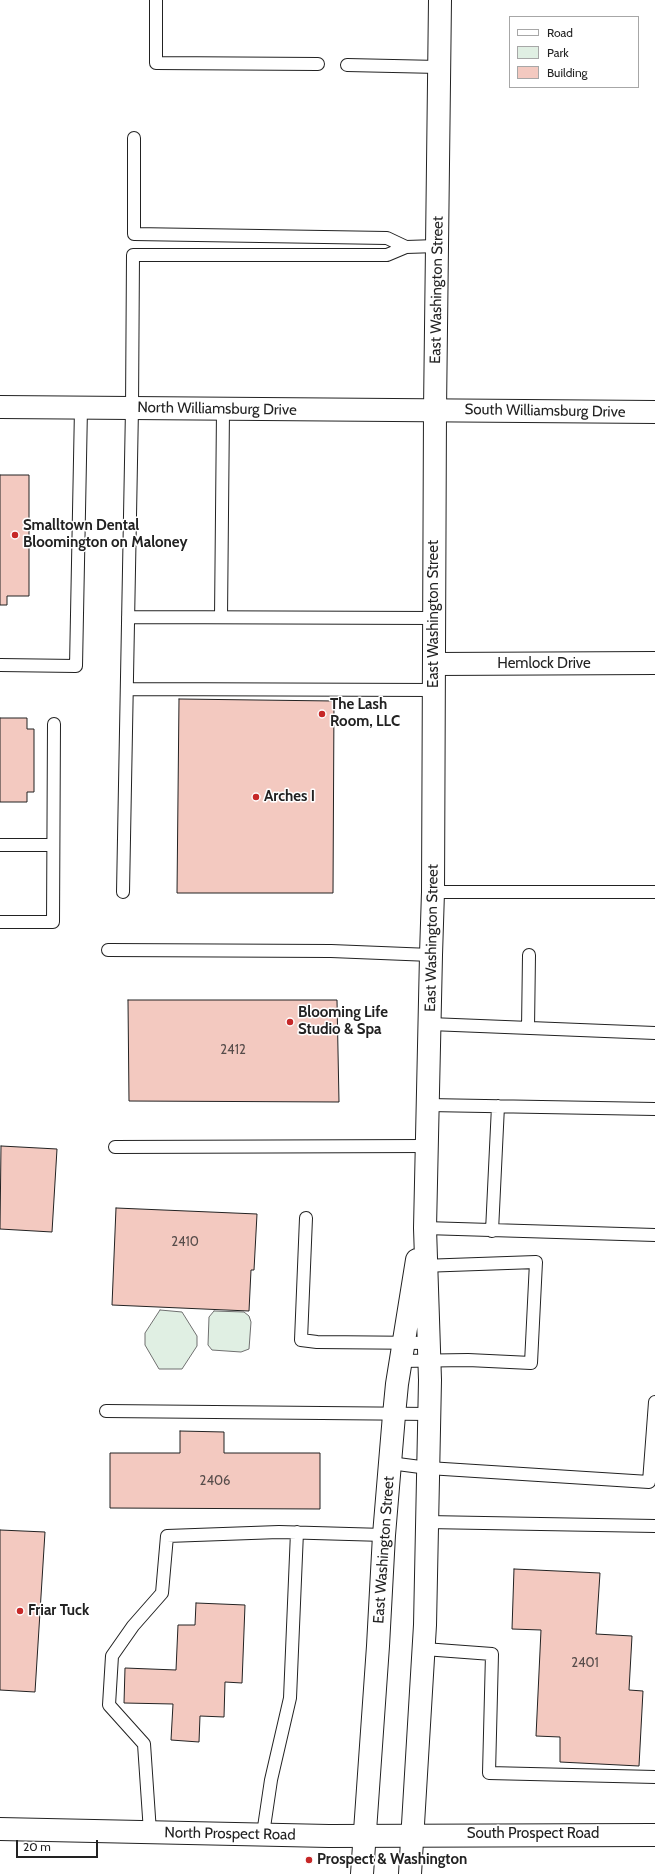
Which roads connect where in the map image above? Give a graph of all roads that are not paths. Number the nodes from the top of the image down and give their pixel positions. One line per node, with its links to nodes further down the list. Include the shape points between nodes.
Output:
1 (156, 0): 3 (lane, via 156,63)
2 (440, 0): 5 (main road, East Washington Street)
3 (318, 64)
4 (347, 65): 5 (lane)
5 (439, 67): 7 (main road, East Washington Street)
6 (134, 138): 8 (lane, via 134,234 387,238)
7 (437, 246): 8 (lane); 13 (main road, East Washington Street)
8 (406, 247): 11 (lane, via 387,255 133,255)
9 (0, 407): 10 (main road, North Williamsburg Drive)
10 (81, 408): 11 (main road, North Williamsburg Drive); 20 (lane, via 76,666)
11 (132, 408): 12 (main road, North Williamsburg Drive); 15 (lane)
12 (223, 410): 13 (main road, North Williamsburg Drive); 16 (lane)
13 (435, 410): 14 (main road, South Williamsburg Drive); 17 (main road, East Washington Street)
14 (655, 412)
15 (128, 617): 16 (lane); 21 (lane)
16 (221, 617): 17 (lane)
17 (434, 618): 19 (main road, East Washington Street)
18 (655, 663): 19 (main road, Hemlock Drive)
19 (434, 664): 22 (main road, East Washington Street)
20 (0, 665)
21 (127, 689): 22 (lane); 26 (lane)
22 (434, 690): 27 (main road, East Washington Street)
23 (54, 724): 25 (lane)
24 (0, 845): 25 (lane)
25 (53, 846): 29 (lane, via 53,922)
26 (123, 892)
27 (433, 892): 28 (lane); 31 (main road, East Washington Street)
28 (655, 892)
29 (0, 922)
30 (108, 950): 31 (lane, via 331,951)
31 (430, 955): 33 (main road, East Washington Street)
32 (529, 955): 34 (lane)
33 (430, 1024): 34 (lane); 36 (main road, East Washington Street)
34 (528, 1028): 35 (lane)
35 (655, 1033)
36 (428, 1105): 37 (lane); 40 (main road, East Washington Street)
37 (498, 1106): 38 (lane); 43 (lane)
38 (655, 1110)
39 (116, 1146): 40 (lane)
40 (426, 1146): 42 (main road, East Washington Street)
41 (306, 1218): 46 (lane, via 302,1340)
42 (425, 1228): 43 (lane); 45 (main road, East Washington Street)
43 (492, 1231): 44 (lane)
44 (655, 1235)
45 (421, 1266): 46 (main road, East Washington Street); 47 (main road, East Washington Street); 47 (lane, via 536,1262 531,1363 468,1360)
46 (402, 1352): 47 (lane); 47 (lane); 51 (main road, East Washington Street)
47 (430, 1352): 50 (main road, East Washington Street)
48 (655, 1402): 53 (lane, via 649,1482)
49 (106, 1411): 51 (lane)
50 (430, 1414): 51 (lane); 53 (main road, East Washington Street)
51 (394, 1415): 52 (main road, East Washington Street)
52 (390, 1463): 53 (lane); 57 (main road, East Washington Street)
53 (428, 1468): 54 (main road, East Washington Street)
54 (427, 1522): 55 (lane); 58 (main road, East Washington Street)
55 (655, 1526)
56 (297, 1532): 57 (lane); 61 (lane, via 167,1536 162,1593 133,1626 112,1656 109,1705 144,1744); 62 (lane, via 290,1698 271,1780)
57 (384, 1534): 65 (main road, East Washington Street)
58 (424, 1649): 59 (lane, via 492,1654 489,1773); 63 (main road, East Washington Street)
59 (655, 1777)
60 (0, 1829): 61 (main road, North Prospect Road)
61 (150, 1832): 62 (main road, North Prospect Road)
62 (263, 1834): 65 (main road, North Prospect Road)
63 (412, 1835): 64 (main road, South Prospect Road); 65 (main road, North Prospect Road); 67 (main road, East Washington Street)
64 (655, 1835)
65 (365, 1836): 66 (main road, East Washington Street)
66 (362, 1874)
67 (410, 1874)

